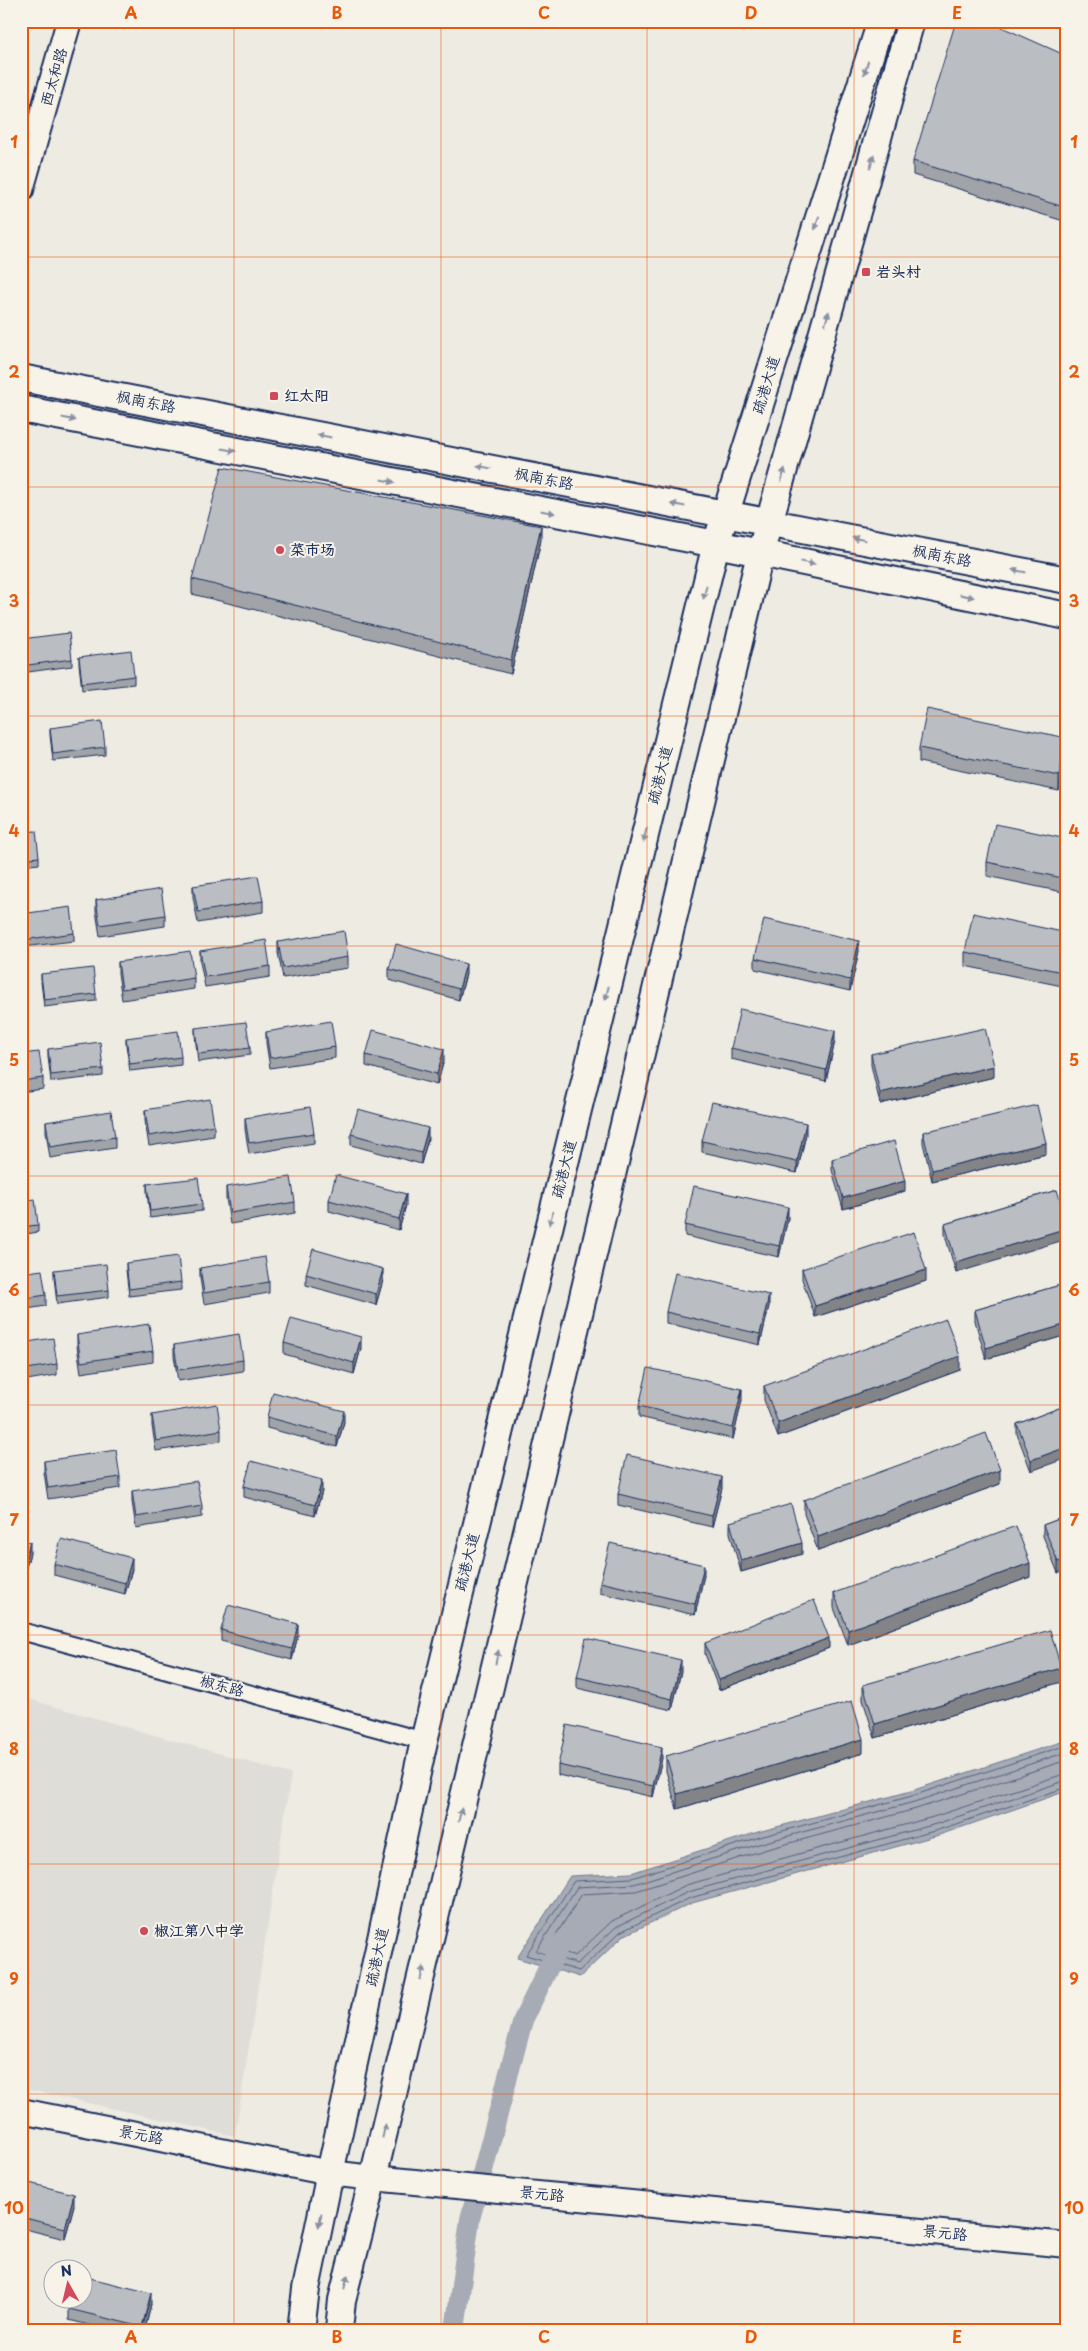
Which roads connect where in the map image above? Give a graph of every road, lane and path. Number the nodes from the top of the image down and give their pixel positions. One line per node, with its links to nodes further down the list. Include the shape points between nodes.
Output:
1 (69, 21): 4 (main road, 西太和路)
2 (881, 21): 7 (main road, 疏港大道, one-way to 7)
3 (911, 21): 8 (main road, one-way to 3)
4 (21, 190)
5 (21, 378): 7 (main road, 枫南东路, one-way to 5)
6 (21, 409): 9 (main road, one-way to 9)
7 (725, 514): 8 (main road, 枫南东路); 9 (main road, 疏港大道)
8 (770, 522): 10 (main road); 11 (main road, 枫南东路, one-way to 8)
9 (716, 544): 10 (main road); 14 (main road, 疏港大道, one-way to 14)
10 (760, 554): 12 (main road, one-way to 12); 17 (main road, one-way to 10)
11 (1067, 580)
12 (1067, 616)
13 (21, 1631): 14 (street, 椒东路)
14 (424, 1741): 16 (main road, 疏港大道)
15 (21, 2111): 16 (main road, 景元路)
16 (330, 2172): 17 (main road, 景元路); 19 (main road, 疏港大道, one-way to 19)
17 (373, 2178): 18 (main road, 景元路); 20 (main road, one-way to 17, via 342,2300)
18 (1067, 2245)
19 (301, 2330)
20 (339, 2330)

